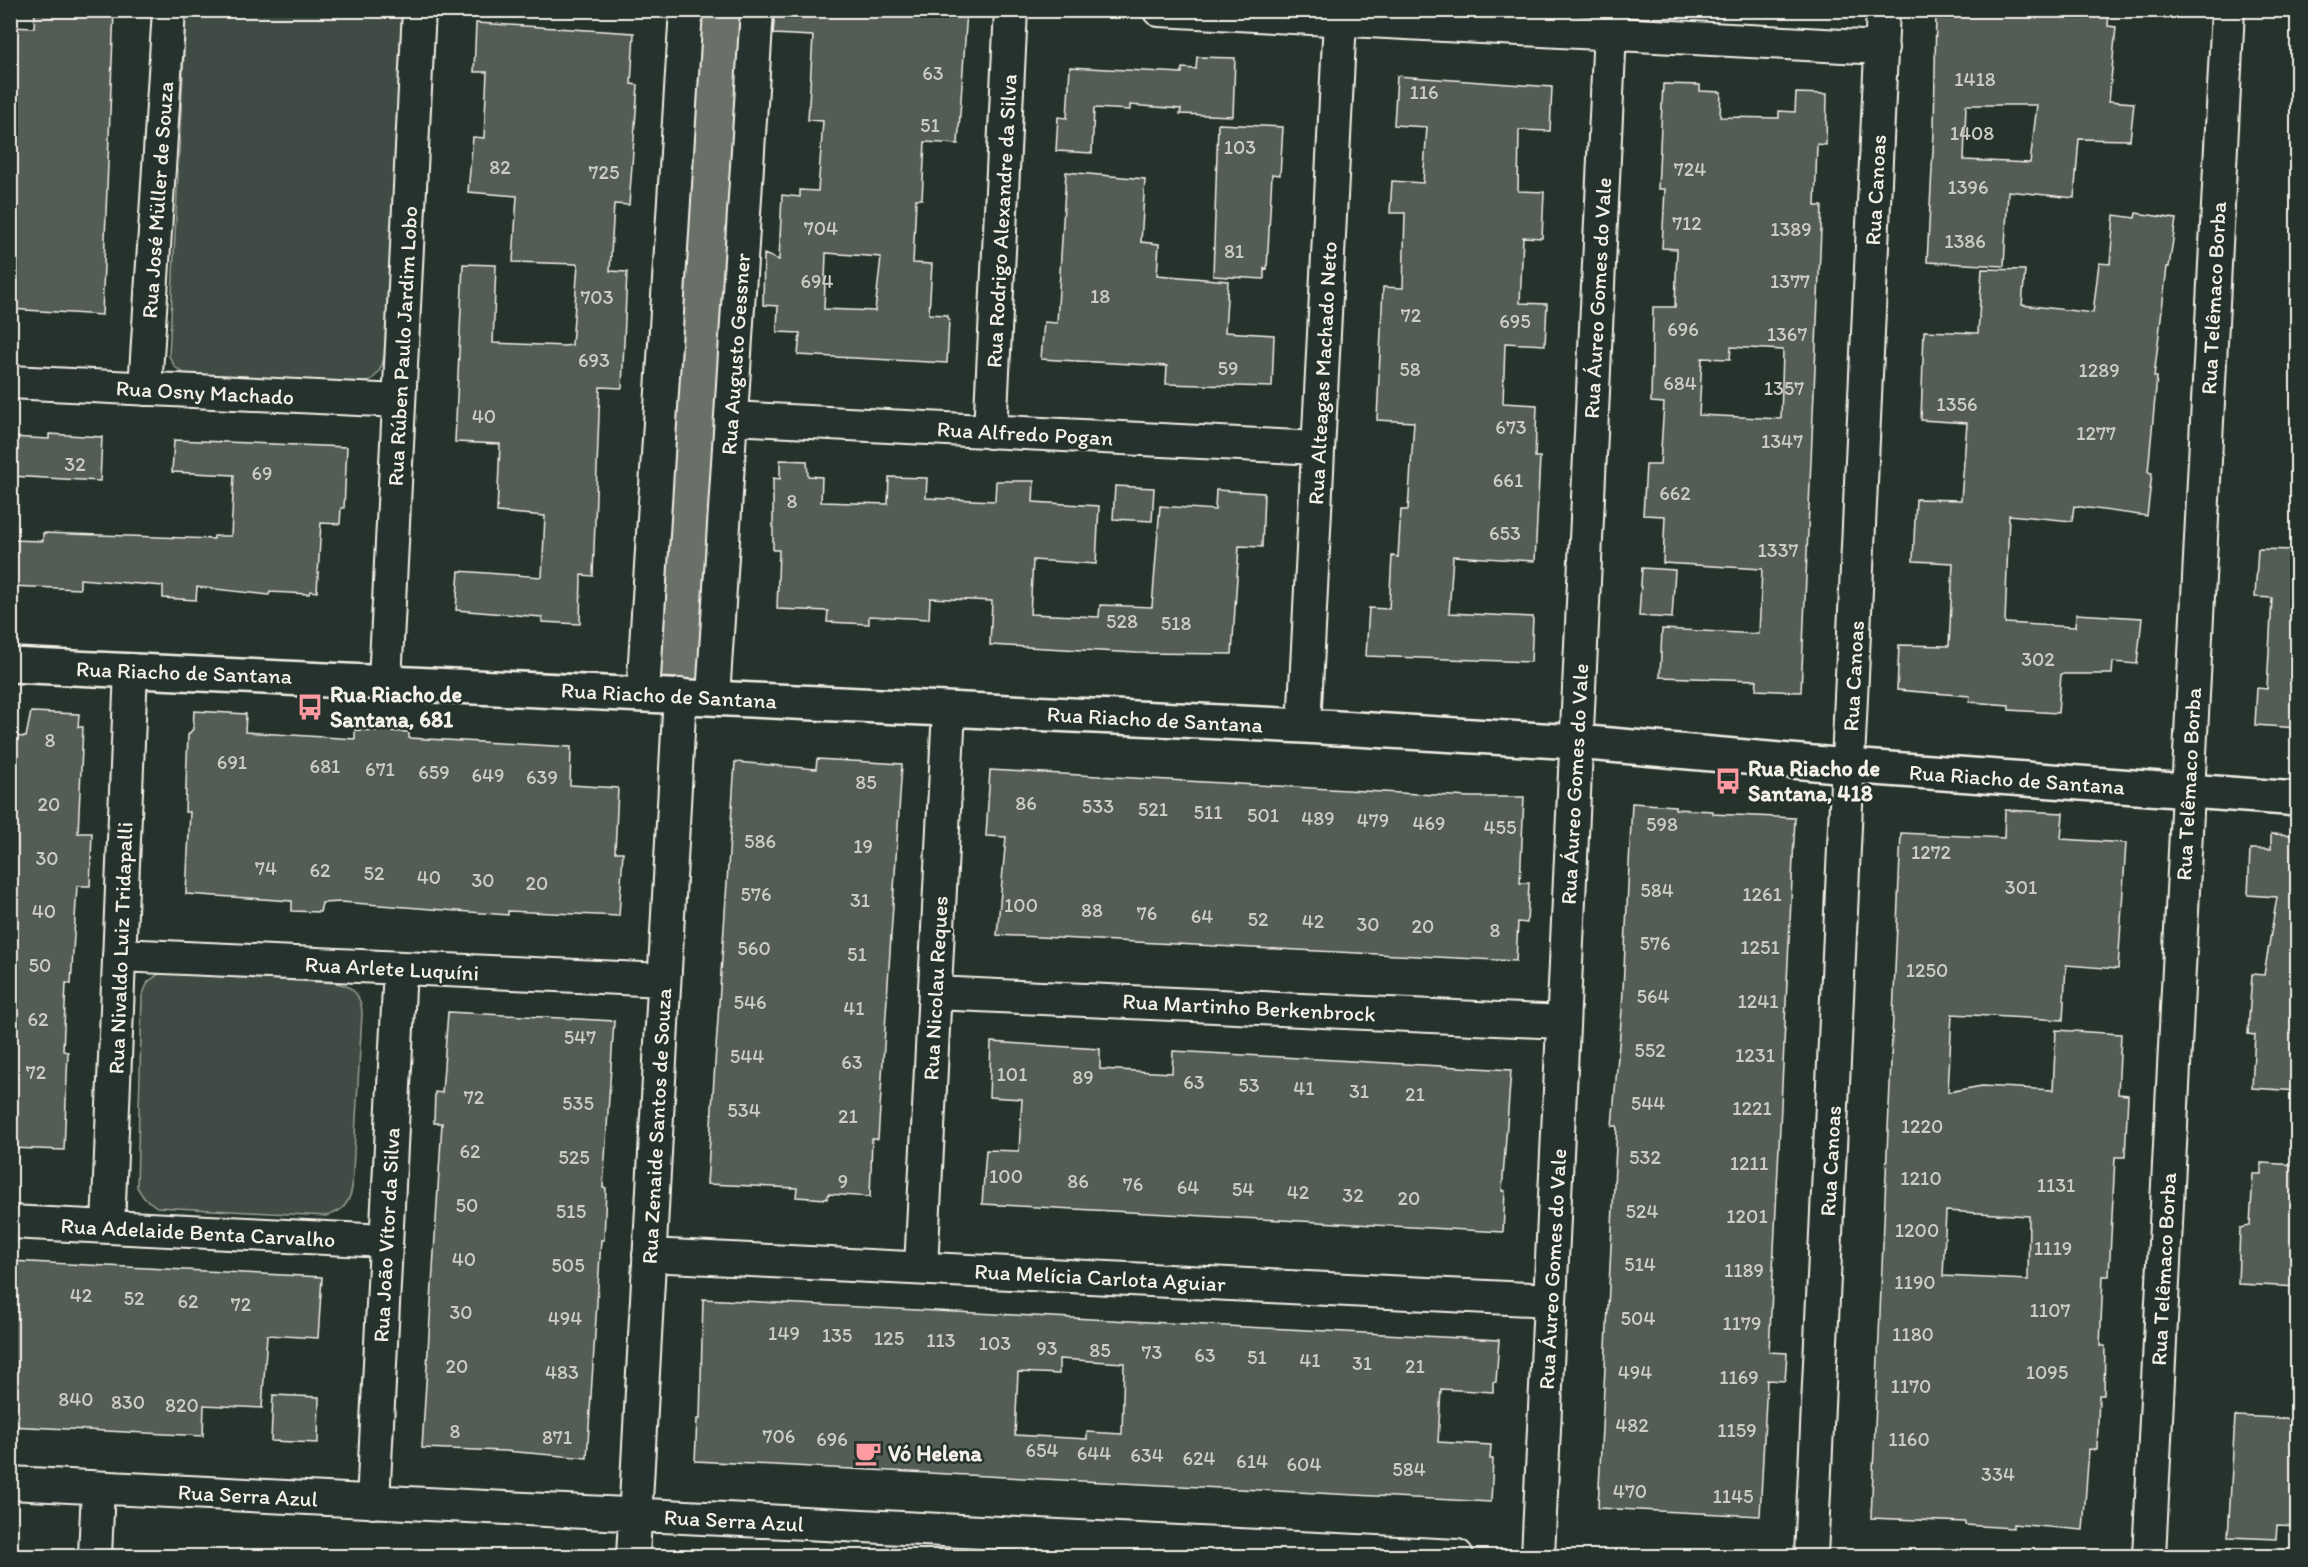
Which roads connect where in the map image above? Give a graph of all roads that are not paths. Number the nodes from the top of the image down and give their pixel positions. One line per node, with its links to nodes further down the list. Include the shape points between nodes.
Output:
1 (169, 10): 13 (street, Rua José Müller de Souza)
2 (419, 10): 14 (street, Rua Rúben Paulo Jardim Lobo)
3 (686, 10): 21 (street)
4 (757, 10): 15 (street, Rua Augusto Gessner)
5 (1011, 10): 16 (street, Rua Rodrigo Alexandre da Silva)
6 (1159, 10): 9 (street)
7 (1883, 10): 11 (street, Rua Canoas)
8 (2228, 10): 28 (street, Rua Telêmaco Borba)
9 (1340, 20): 10 (street); 17 (street, Rua Alteagas Machado Neto)
10 (1610, 22): 11 (street); 26 (street, Rua Áureo Gomes do Vale)
11 (1882, 48): 27 (street, Rua Canoas)
12 (10, 382): 13 (street, Rua Osny Machado)
13 (145, 389): 14 (street, Rua Osny Machado)
14 (399, 401): 20 (street, Rua Rúben Paulo Jardim Lobo)
15 (731, 418): 16 (street, Rua Alfredo Pogan); 23 (street, Rua Augusto Gessner)
16 (990, 432): 17 (street, Rua Alfredo Pogan)
17 (1318, 448): 25 (street, Rua Alteagas Machado Neto)
18 (10, 665): 19 (street, Rua Riacho de Santana)
19 (131, 670): 20 (street, Rua Riacho de Santana); 30 (street, Rua Nivaldo Luiz Tridapalli)
20 (385, 681): 21 (street, Rua Riacho de Santana)
21 (644, 693): 22 (street, Rua Riacho de Santana)
22 (680, 695): 23 (street, Rua Riacho de Santana); 32 (street, Rua Zenaide Santos de Souza)
23 (713, 697): 24 (street, Rua Riacho de Santana)
24 (949, 709): 25 (street, Rua Riacho de Santana); 33 (street, Rua Nicolau Reques)
25 (1304, 726): 26 (street, Rua Riacho de Santana)
26 (1576, 742): 27 (street, Rua Riacho de Santana); 34 (street, Rua Áureo Gomes do Vale)
27 (1848, 766): 28 (street, Rua Riacho de Santana); 50 (street, Rua Canoas)
28 (2188, 792): 29 (street, Rua Riacho de Santana); 51 (street, Rua Telêmaco Borba)
29 (2298, 799)
30 (119, 955): 31 (street, Rua Arlete Luquíni); 36 (street, Rua Nivaldo Luiz Tridapalli)
31 (400, 968): 32 (street, Rua Arlete Luquíni); 37 (street, Rua João Vítor da Silva)
32 (664, 980): 38 (street, Rua Zenaide Santos de Souza)
33 (935, 993): 34 (street, Rua Martinho Berkenbrock); 39 (street, Rua Nicolau Reques)
34 (1563, 1022): 40 (street, Rua Áureo Gomes do Vale)
35 (10, 1222): 36 (street, Rua Adelaide Benta Carvalho)
36 (108, 1227): 37 (street, Rua Adelaide Benta Carvalho)
37 (386, 1241): 43 (street, Rua João Vítor da Silva)
38 (649, 1255): 39 (street, Rua Melícia Carlota Aguiar); 44 (street, Rua Zenaide Santos de Souza)
39 (921, 1268): 40 (street, Rua Melícia Carlota Aguiar)
40 (1550, 1300): 49 (street, Rua Áureo Gomes do Vale)
41 (10, 1483): 42 (street, Rua Serra Azul)
42 (98, 1488): 43 (street, Rua Serra Azul); 46 (street)
43 (373, 1502): 44 (street, Rua Serra Azul)
44 (635, 1515): 45 (street, Rua Serra Azul); 47 (street, Rua Zenaide Santos de Souza)
45 (908, 1543): 48 (street, Rua Serra Azul)
46 (95, 1557)
47 (633, 1557)
48 (1457, 1557)
49 (1538, 1557)
50 (1811, 1557)
51 (2148, 1557)

